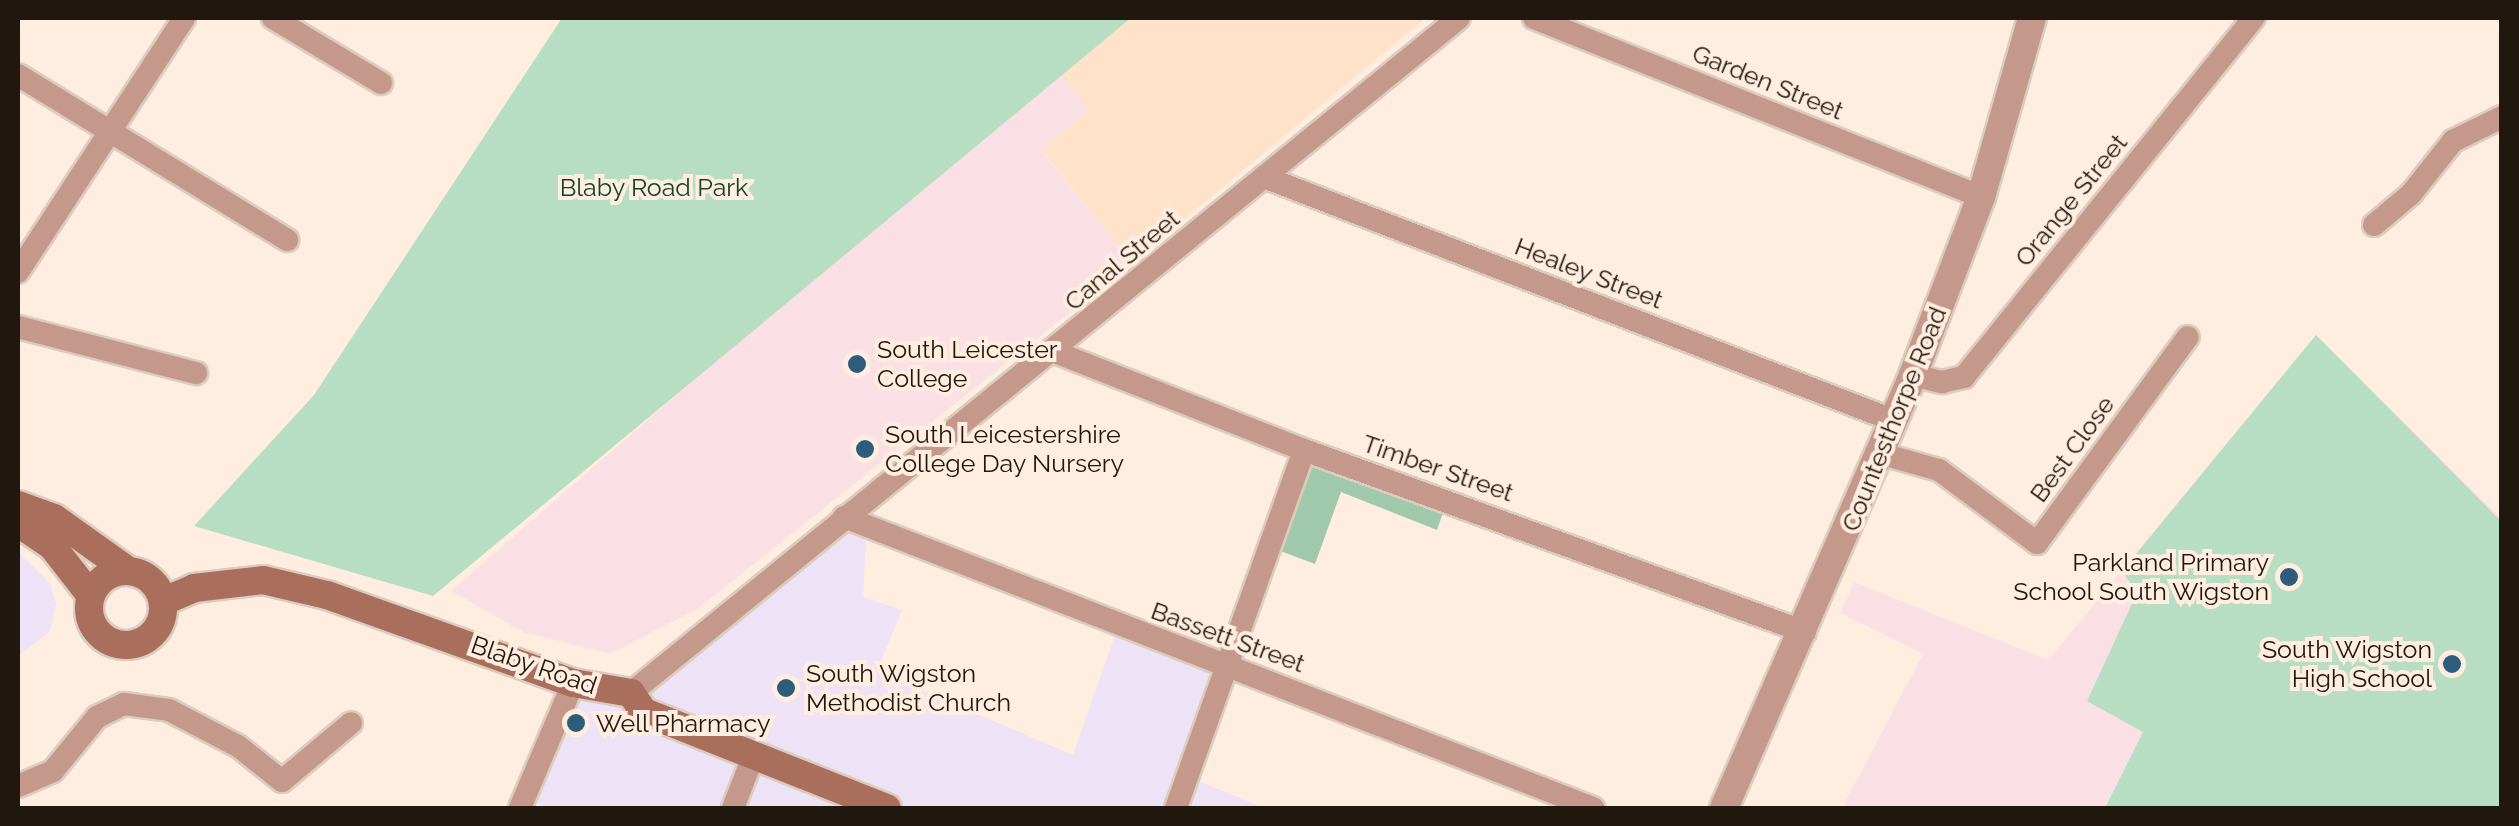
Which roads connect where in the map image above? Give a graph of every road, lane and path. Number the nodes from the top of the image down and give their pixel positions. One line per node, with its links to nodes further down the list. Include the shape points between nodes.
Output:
1 (184, 18): 10 (street)
2 (273, 18): 8 (street)
3 (1458, 18): 11 (street, Canal Street)
4 (1534, 18): 12 (street, Garden Street)
5 (2032, 18): 12 (street, Countesthorpe Road)
6 (2254, 18): 20 (street, Orange Street, via 1964,376 1942,382)
7 (18, 76): 10 (street)
8 (381, 83)
9 (2502, 117): 13 (street, via 2452,141 2411,194)
10 (110, 134): 14 (street); 15 (street)
11 (1264, 177): 18 (street, Canal Street); 21 (street, Healey Street)
12 (1981, 197): 20 (street, Countesthorpe Road)
13 (2374, 225)
14 (288, 240)
15 (18, 272)
16 (18, 327): 19 (street)
17 (2188, 337): 23 (street, Best Close, via 2037,543 1939,470)
18 (1055, 352): 22 (street, Timber Street); 25 (street, Canal Street)
19 (196, 374)
20 (1914, 375): 21 (street, Countesthorpe Road)
21 (1895, 421): 23 (street, Countesthorpe Road)
22 (1304, 450): 30 (street, Timber Street); 31 (street)
23 (1882, 454): 30 (street, Countesthorpe Road)
24 (18, 506): 27 (main road, via 54,518)
25 (844, 517): 31 (street, Bassett Street); 33 (street, Canal Street)
26 (18, 523): 28 (main road, via 52,546)
27 (127, 570): 28 (main road, via 105,577); 29 (main road, via 153,582)
28 (91, 596): 29 (main road, via 94,628 123,646 154,634)
29 (164, 601): 32 (main road, Blaby Road, via 194,588 263,580 438,632)
30 (1805, 632): 42 (street, Countesthorpe Road)
31 (1227, 665): 40 (street); 41 (street, Bassett Street)
32 (573, 682): 33 (main road, Blaby Road); 37 (street)
33 (631, 693): 35 (main road, Blaby Road, via 644,712)
34 (351, 723): 36 (street, via 282,781 238,746 169,710 124,704 98,718 52,770)
35 (753, 757): 38 (street); 39 (main road, Blaby Road)
36 (18, 786)
37 (520, 808)
38 (733, 808)
39 (887, 808)
40 (1176, 808)
41 (1593, 808)
42 (1724, 808)

